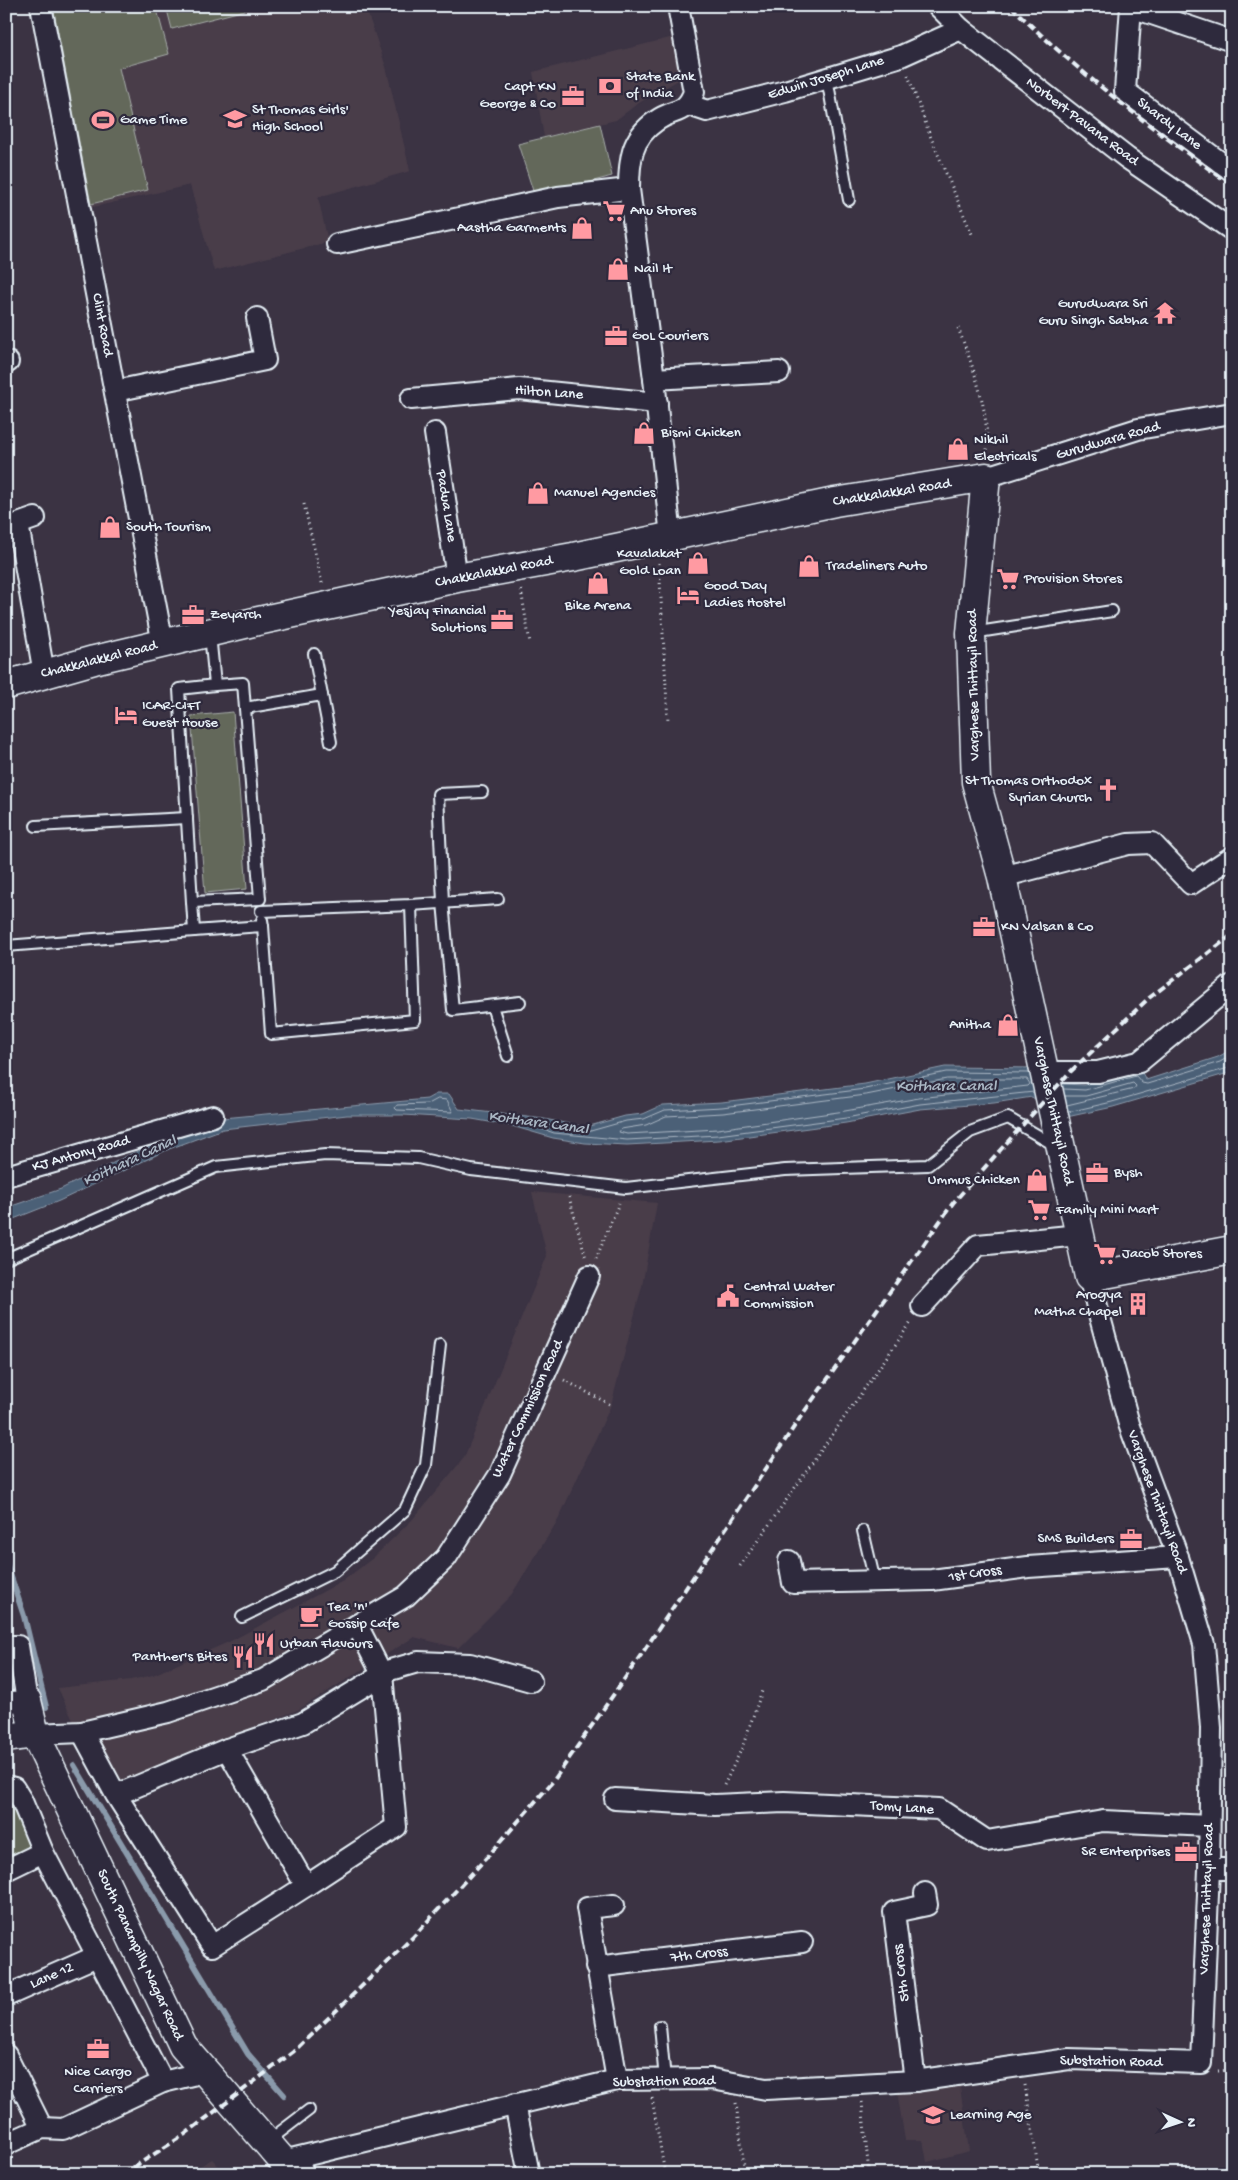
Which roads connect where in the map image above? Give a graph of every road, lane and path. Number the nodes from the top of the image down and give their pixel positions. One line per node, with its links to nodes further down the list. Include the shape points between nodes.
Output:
1 (41, 6): 20 (street, Clint Road)
2 (678, 6): 9 (street, via 694,92)
3 (938, 6): 5 (street, Norbert Pavana Road)
4 (1131, 7): 6 (street, Shardy Lane); 10 (street, Shardy Lane, via 1125,91)
5 (961, 29): 7 (street, Edwin Joseph Lane); 13 (street, Norbert Pavana Road, via 1128,158)
6 (1232, 41)
7 (901, 56): 8 (street, Edwin Joseph Lane); 14 (path, via 931,138)
8 (827, 78): 9 (street, Edwin Joseph Lane, via 707,111); 12 (lane)
9 (689, 104): 11 (street, via 656,120 635,140 629,162)
10 (1232, 171)
11 (630, 189): 15 (street, via 558,197); 19 (street)
12 (849, 200)
13 (1232, 230)
14 (972, 234)
15 (336, 244)
16 (257, 318): 20 (street, via 265,360)
17 (958, 328): 25 (path, via 981,392 988,435)
18 (779, 372): 19 (street)
19 (654, 380): 22 (street)
20 (115, 391): 36 (street, Clint Road)
21 (411, 399): 22 (street, Hilton Lane, via 519,389)
22 (656, 403): 28 (street)
23 (1232, 413): 25 (street, Gurudwara Road, via 1138,429)
24 (435, 433): 30 (street, Padua Lane)
25 (986, 477): 28 (street, Chakkalakkal Road, via 835,502); 33 (street, Varghese Thittayil Road)
26 (304, 504): 31 (path)
27 (35, 518): 38 (street, via 18,524)
28 (664, 538): 29 (street, Chakkalakkal Road); 43 (path)
29 (517, 567): 30 (street, Chakkalakkal Road); 35 (path)
30 (457, 578): 31 (street, Chakkalakkal Road)
31 (327, 606): 34 (street, Chakkalakkal Road)
32 (1112, 611): 33 (lane)
33 (971, 633): 49 (street, Varghese Thittayil Road, via 976,782)
34 (210, 634): 36 (street, Chakkalakkal Road); 40 (lane)
35 (530, 643)
36 (163, 644): 38 (street, Chakkalakkal Road)
37 (314, 654): 41 (lane)
38 (44, 674): 39 (street, Chakkalakkal Road)
39 (6, 685)
40 (215, 685): 42 (lane, via 242,683); 46 (lane, via 179,689)
41 (322, 695): 42 (lane); 44 (lane)
42 (245, 708): 50 (lane)
43 (668, 721)
44 (331, 742)
45 (482, 792): 53 (lane, via 438,794)
46 (187, 818): 47 (lane); 52 (lane)
47 (36, 826)
48 (1232, 857): 49 (street, via 1192,884 1152,843 1128,844)
49 (1002, 877): 63 (street, Varghese Thittayil Road)
50 (260, 899): 52 (lane); 55 (lane)
51 (498, 899): 53 (lane)
52 (192, 902): 57 (lane)
53 (443, 902): 54 (lane); 61 (lane, via 453,1010)
54 (410, 906): 55 (lane); 56 (lane, via 415,1020 271,1034)
55 (261, 912): 56 (lane)
56 (262, 926): 57 (lane)
57 (194, 931): 58 (lane)
58 (6, 946)
59 (1232, 984): 63 (street, via 1139,1062 1098,1072)
60 (520, 1002): 61 (lane)
61 (492, 1006): 62 (lane)
62 (508, 1056)
63 (1046, 1072): 65 (street, Varghese Thittayil Road)
64 (212, 1116): 66 (street, KJ Antony Road)
65 (1062, 1149): 68 (lane, via 1008,1118 970,1132 928,1165 785,1170); 69 (street, Varghese Thittayil Road)
66 (6, 1176)
67 (564, 1179): 68 (lane); 71 (lane, via 471,1170 418,1158 325,1155 216,1167); 72 (path, via 582,1237)
68 (626, 1188): 72 (path)
69 (1079, 1235): 73 (street, Varghese Thittayil Road); 74 (street, via 978,1246)
70 (1232, 1250): 73 (street)
71 (6, 1259)
72 (589, 1276): 76 (street, Water Commission Road)
73 (1089, 1277): 79 (street, Varghese Thittayil Road, via 1129,1424)
74 (922, 1306): 81 (path)
75 (440, 1345): 83 (lane, via 426,1465 405,1510 335,1571)
76 (546, 1371): 77 (path); 84 (street, Water Commission Road, via 500,1474 446,1558 406,1596)
77 (611, 1405)
78 (863, 1531): 82 (lane)
79 (1178, 1557): 82 (street, 1st Cross, via 1028,1567 932,1580); 98 (street, Varghese Thittayil Road, via 1204,1644 1211,1728)
80 (789, 1561): 82 (street, 1st Cross, via 794,1583)
81 (740, 1566)
82 (875, 1582)
83 (242, 1617)
84 (357, 1625): 86 (street); 90 (street, Water Commission Road, via 263,1680 168,1712)
85 (6, 1646): 89 (street, via 18,1646)
86 (382, 1674): 87 (street, via 418,1662 470,1664); 93 (street, via 303,1723); 103 (street, via 396,1827)
87 (531, 1681)
88 (763, 1688): 97 (path, via 742,1748)
89 (16, 1702): 91 (street, South Panampilly Nagar Road)
90 (82, 1732): 91 (street, Water Commission Road); 95 (street)
91 (35, 1734): 92 (street); 114 (street, South Panampilly Nagar Road, via 183,2046)
92 (6, 1738)
93 (227, 1749): 95 (street); 103 (street)
94 (6, 1786): 99 (street, via 14,1788 22,1802)
95 (116, 1795): 103 (street, via 212,1946)
96 (615, 1799): 97 (street, Tomy Lane)
97 (715, 1805): 98 (street, Tomy Lane, via 784,1802 939,1810 987,1841 1103,1822)
98 (1209, 1826): 100 (street, Varghese Thittayil Road)
99 (43, 1852): 102 (street); 107 (street)
100 (1209, 1869): 101 (street); 112 (street, Varghese Thittayil Road)
101 (1232, 1869)
102 (6, 1870)
103 (306, 1886)
104 (925, 1893): 117 (street, 5th Cross, via 927,1906 894,1912)
105 (614, 1905): 108 (street, via 587,1908)
106 (802, 1942): 108 (street, 7th Cross)
107 (97, 1956): 109 (street, Lane 12); 118 (street)
108 (596, 1967): 115 (street)
109 (6, 1996)
110 (660, 2026): 116 (lane)
111 (6, 2055): 123 (street)
112 (1201, 2063): 113 (street, Substation Road, via 1069,2059)
113 (1022, 2065): 117 (street, Substation Road); 130 (path)
114 (204, 2072): 118 (street); 125 (street, South Panampilly Nagar Road)
115 (617, 2080): 116 (street, Substation Road); 121 (street, Substation Road)
116 (657, 2080): 119 (street, Substation Road, via 712,2078); 127 (path)
117 (915, 2081): 120 (street, Substation Road)
118 (163, 2082): 123 (street, via 63,2129)
119 (734, 2083): 120 (street, Substation Road, via 766,2089); 128 (path)
120 (860, 2085): 129 (path)
121 (515, 2104): 125 (street, Substation Road); 126 (street)
122 (310, 2110): 125 (lane)
123 (42, 2128): 124 (street)
124 (6, 2144)
125 (283, 2159)
126 (529, 2174)
127 (665, 2174)
128 (745, 2174)
129 (869, 2174)
130 (1039, 2174)

